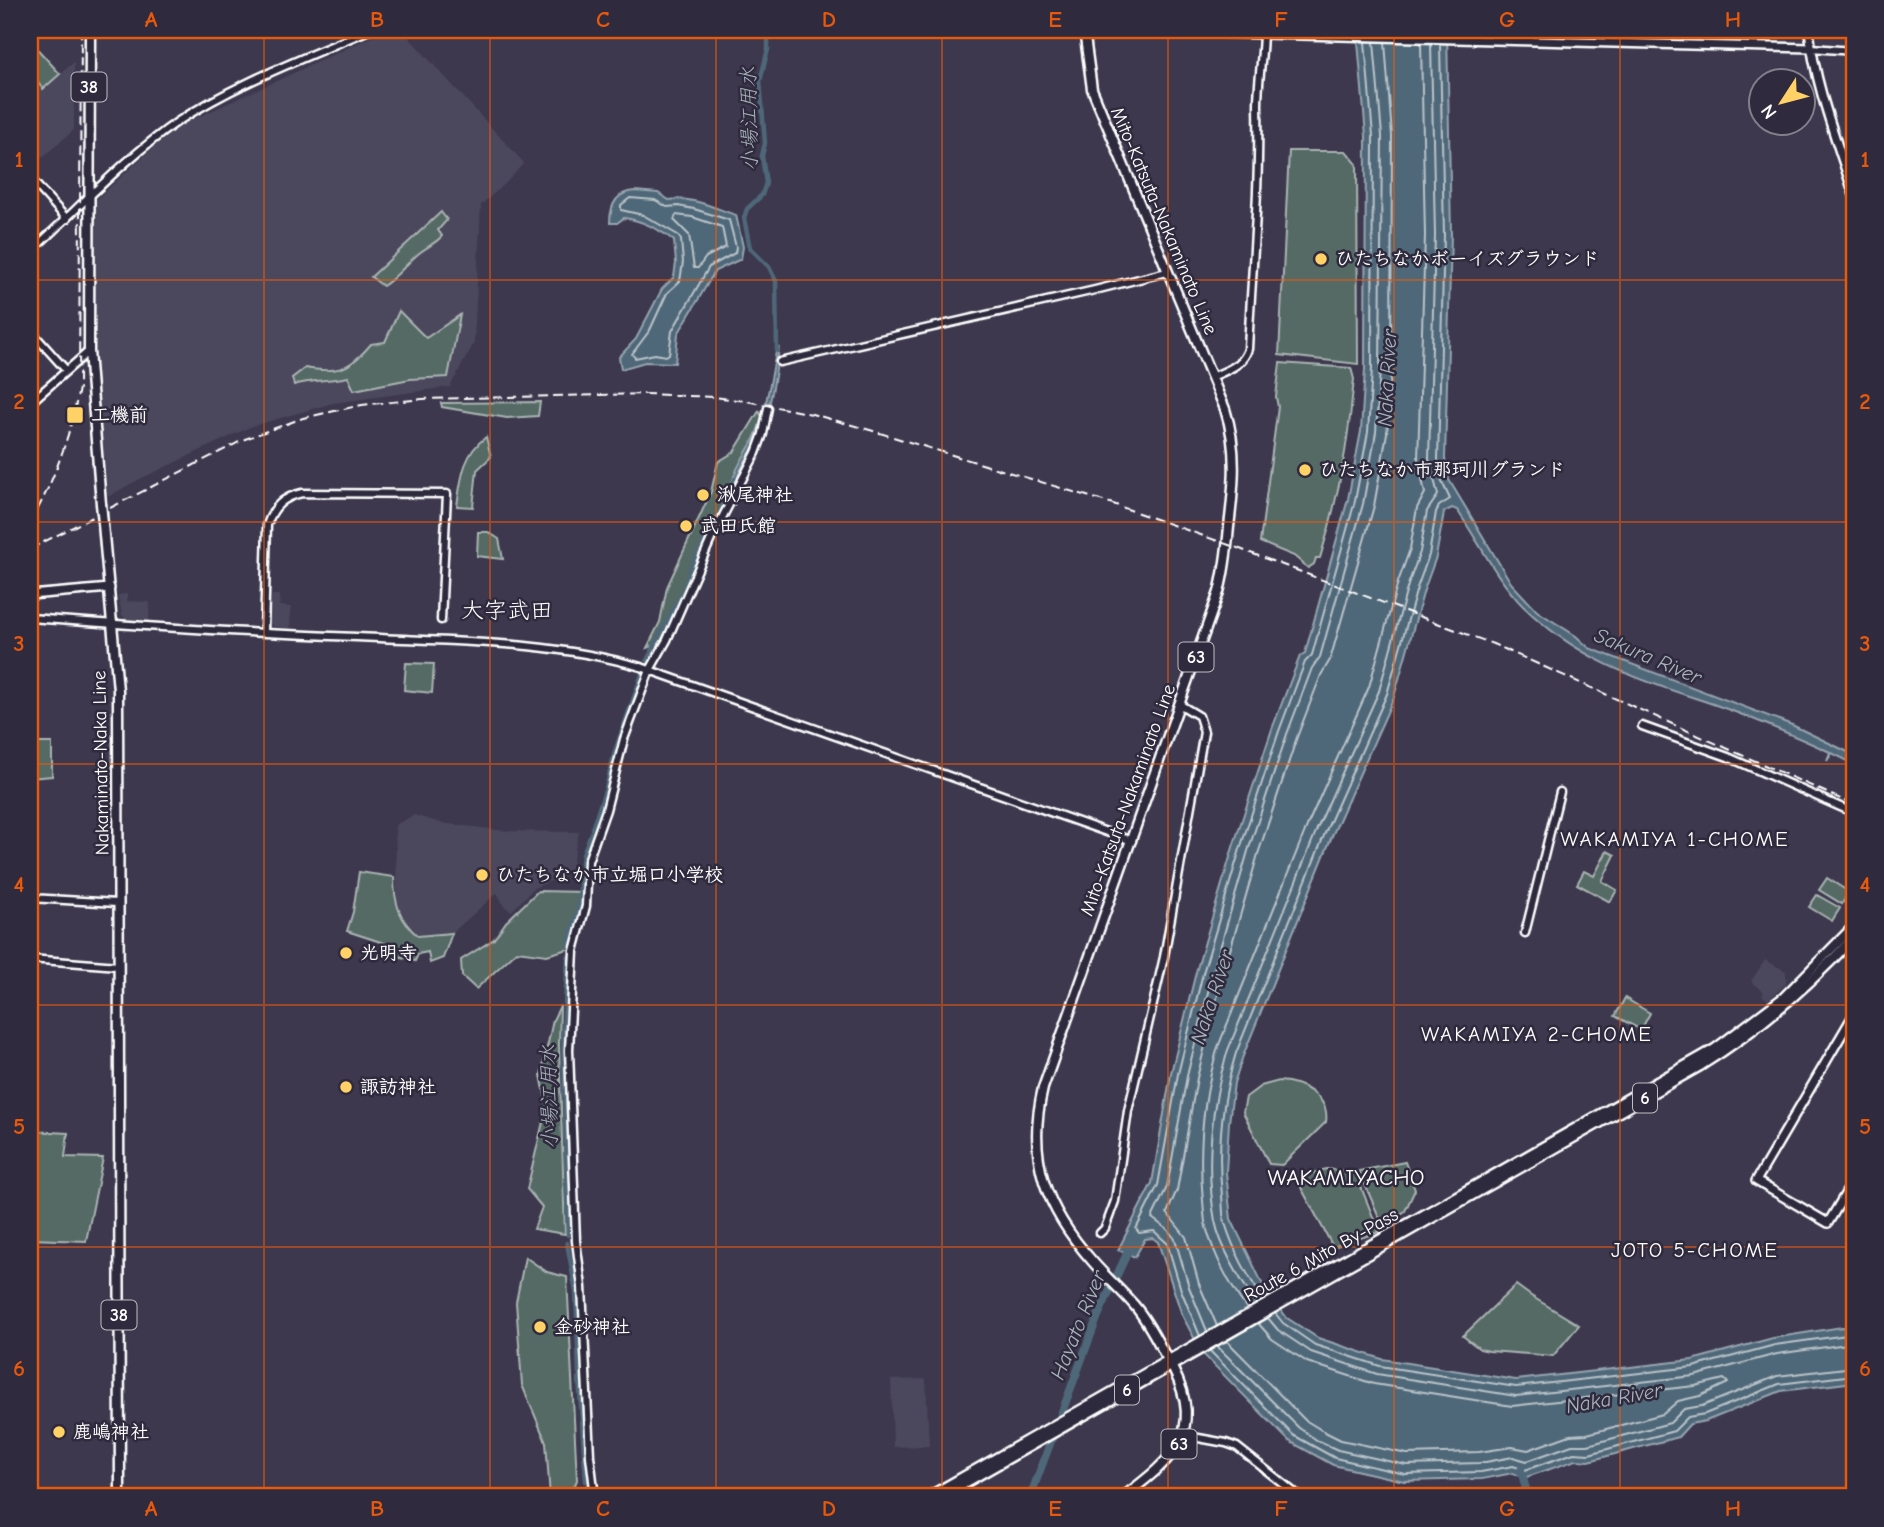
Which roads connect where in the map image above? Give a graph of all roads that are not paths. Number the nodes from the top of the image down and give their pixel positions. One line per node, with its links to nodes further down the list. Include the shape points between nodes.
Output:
1 (90, 30): 11 (main road, Nakaminato-Naka Line / 38)
2 (369, 30): 11 (street, via 230,91 186,117)
3 (1084, 30): 14 (main road, Mito-Katsuta-Nakaminato Line / 63, via 1092,89)
4 (1102, 30): 6 (main road)
5 (1809, 30): 7 (main road)
6 (1263, 32): 7 (main road); 19 (street, via 1248,349 1237,366)
7 (1811, 48): 8 (street); 10 (main road)
8 (1854, 51)
9 (30, 178): 12 (street)
10 (1854, 195)
11 (89, 199): 12 (street); 16 (main road, Nakaminato-Naka Line / 38)
12 (67, 219): 13 (street)
13 (30, 253)
14 (1167, 272): 17 (street); 19 (main road, Mito-Katsuta-Nakaminato Line / 63)
15 (30, 330): 18 (street)
16 (89, 351): 18 (street); 22 (main road, Nakaminato-Naka Line / 38)
17 (780, 362)
18 (66, 370): 20 (street)
19 (1212, 377): 29 (main road, Mito-Katsuta-Nakaminato Line / 63, via 1230,426 1235,476 1223,578)
20 (30, 403)
21 (768, 408): 28 (street, via 757,453 703,554)
22 (110, 588): 23 (main road); 26 (main road, Nakaminato-Naka Line / 38)
23 (30, 594)
24 (30, 618): 26 (street)
25 (441, 620): 27 (street, via 447,494 302,493 280,502 267,525)
26 (113, 625): 27 (street); 35 (main road, Nakaminato-Naka Line / 38, via 118,690)
27 (264, 632): 28 (street, via 557,648)
28 (650, 670): 33 (street); 52 (street, via 587,861 586,906 574,951 569,1050 576,1241)
29 (1179, 704): 33 (main road, Mito-Katsuta-Nakaminato Line / 63); 44 (street, via 1199,716 1205,732 1164,957 1128,1111 1115,1201)
30 (1642, 726): 32 (street, via 1739,761)
31 (1560, 792): 37 (street)
32 (1854, 813)
33 (1132, 841): 45 (main road, Mito-Katsuta-Nakaminato Line / 63, via 1044,1088 1036,1132 1039,1165 1051,1204 1141,1314)
34 (30, 898): 35 (street)
35 (117, 903): 40 (main road, Nakaminato-Naka Line / 38)
36 (1854, 926): 43 (main road, Route 6 Mito By-Pass / 6, via 1783,998 1715,1049)
37 (1525, 933)
38 (1854, 937): 43 (main road, Route 6 Mito By-Pass / 6, via 1814,981 1723,1052)
39 (30, 959): 40 (street)
40 (118, 966): 51 (main road, Nakaminato-Naka Line / 38)
41 (1854, 1014): 42 (main road, via 1756,1181 1828,1223 1850,1186)
42 (1854, 1188)
43 (1463, 1197): 46 (main road, Route 6 Mito By-Pass / 6)
44 (1100, 1233)
45 (1165, 1355)
46 (1180, 1356): 49 (main road, Route 6 Mito By-Pass / 6); 49 (main road, Route 6 Mito By-Pass / 6, via 1077,1410)
47 (1173, 1369): 48 (main road, 63, via 1185,1401)
48 (1182, 1435): 57 (main road, 63, via 1166,1463); 58 (street, via 1237,1447)
49 (1040, 1436): 50 (main road, Route 6 Mito By-Pass / 6)
50 (967, 1477): 53 (main road); 54 (main road, Route 6 Mito By-Pass / 6); 55 (main road, Route 6 Mito By-Pass / 6); 56 (main road)
51 (120, 1497)
52 (595, 1497)
53 (920, 1497)
54 (928, 1497)
55 (940, 1497)
56 (947, 1497)
57 (1123, 1497)
58 (1300, 1497)

